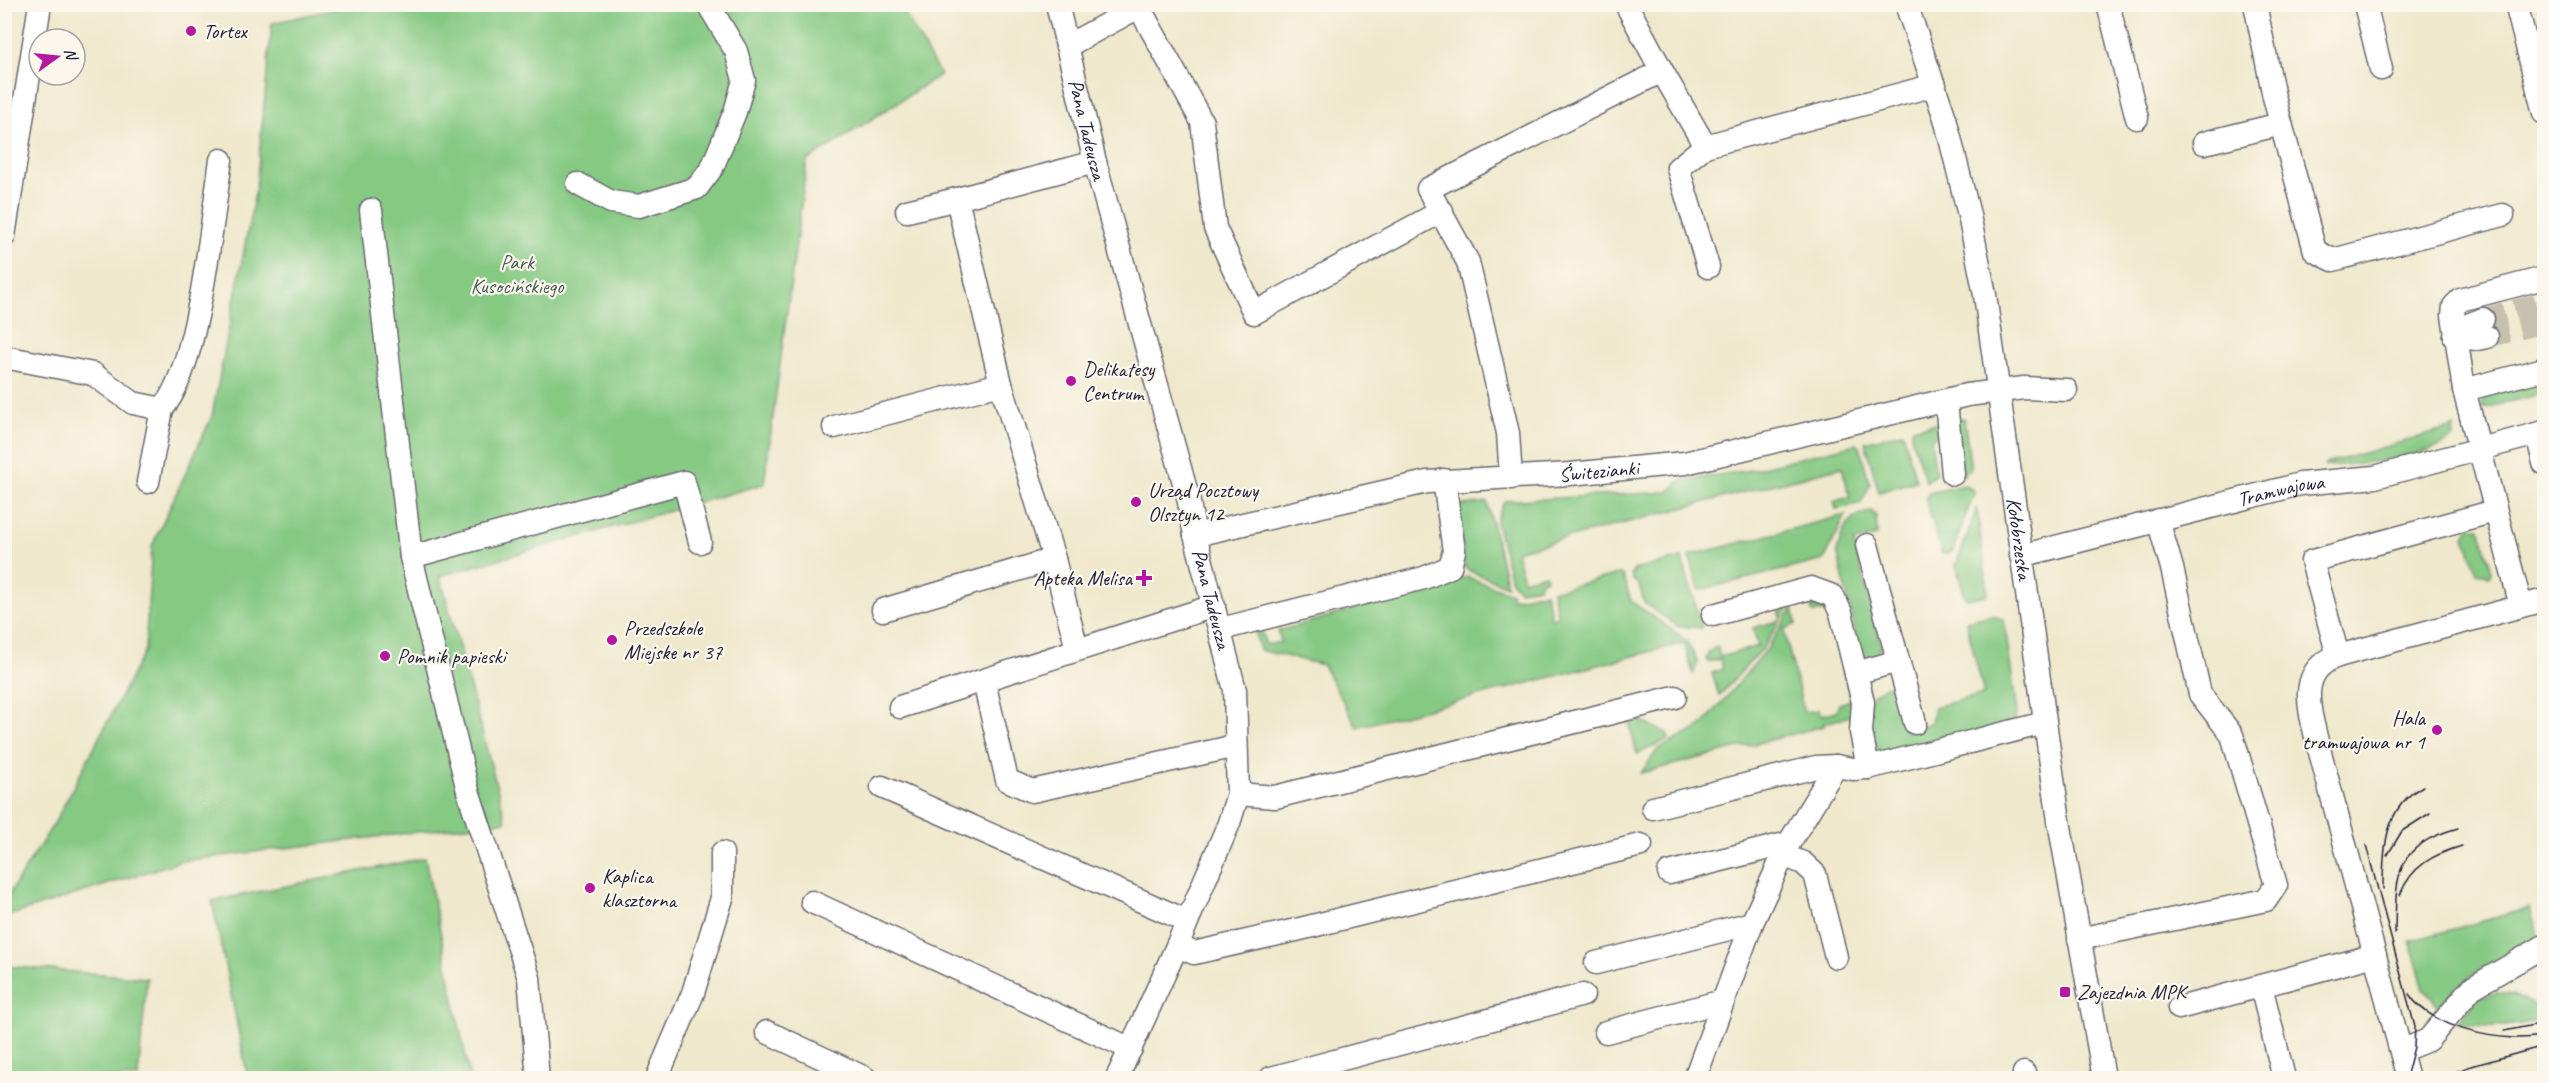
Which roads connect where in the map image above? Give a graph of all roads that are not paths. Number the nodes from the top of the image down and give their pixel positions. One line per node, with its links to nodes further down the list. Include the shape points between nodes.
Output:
1 (40, 4): 28 (street)
2 (708, 4): 22 (street, via 736,51 744,80 735,112 698,188 639,206 611,202)
3 (1057, 4): 11 (street, Pana Tadeusza)
4 (1626, 4): 13 (street)
5 (1906, 4): 14 (street, Kołobrzeska)
6 (2108, 4): 16 (street)
7 (2255, 4): 17 (street)
8 (2365, 4): 12 (street)
9 (2516, 4): 15 (street)
10 (1142, 6): 11 (street); 26 (street, via 1202,122 1215,228 1254,313)
11 (1067, 46): 21 (street, Pana Tadeusza)
12 (2381, 69)
13 (1662, 71): 19 (street); 26 (street, via 1428,189)
14 (1935, 85): 19 (street); 38 (street, Kołobrzeska, via 1969,215)
15 (2544, 112)
16 (2137, 118)
17 (2281, 124): 18 (street); 27 (street, via 2308,253 2333,260)
18 (2204, 143)
19 (1705, 146): 29 (street, via 1678,168)
20 (221, 160): 40 (street, via 201,295 187,355 172,399)
21 (1095, 162): 23 (street); 51 (street, Pana Tadeusza, via 1188,496)
22 (578, 184)
23 (957, 199): 25 (street); 35 (street)
24 (371, 210): 55 (street)
25 (907, 211)
26 (1442, 211): 46 (street, via 1468,262 1508,432)
27 (2503, 215)
28 (4, 236)
29 (1708, 267)
30 (2544, 278): 32 (street, via 2460,300 2454,306)
31 (2485, 328): 32 (street, via 2463,327)
32 (2455, 337): 37 (street)
33 (4, 357): 40 (street, via 93,374 133,403)
34 (2544, 369): 37 (street)
35 (1001, 384): 41 (street); 56 (street)
36 (2066, 390): 38 (street, Świtezianki)
37 (2464, 390): 43 (street)
38 (1999, 391): 39 (street, Świtezianki); 54 (street, Kołobrzeska)
39 (1946, 401): 45 (street); 46 (street, Świtezianki, via 1685,463)
40 (162, 409): 48 (street)
41 (834, 427)
42 (2541, 433): 43 (street, Tramwajowa); 44 (street)
43 (2479, 449): 49 (street); 50 (street, Tramwajowa, via 2375,477 2300,484)
44 (2544, 463)
45 (1953, 474)
46 (1511, 478): 47 (street, Świtezianki)
47 (1444, 480): 51 (street, Świtezianki); 62 (street, via 1454,551 1450,567 1424,578)
48 (148, 482)
49 (2495, 510): 59 (street); 64 (street, via 2312,561)
50 (2158, 520): 54 (street, Tramwajowa); 85 (street, via 2200,694 2232,735 2276,885 2266,900)
51 (1195, 535): 58 (street, Pana Tadeusza)
52 (700, 542): 55 (street, via 684,482)
53 (1867, 545): 65 (street)
54 (2021, 556): 71 (street, Kołobrzeska)
55 (411, 557): 99 (street, via 468,791 529,978)
56 (1054, 559): 60 (street); 63 (street)
57 (2544, 600): 59 (street)
58 (1214, 606): 62 (street, Pana Tadeusza); 63 (street)
59 (2521, 606): 64 (street)
60 (883, 610)
61 (1713, 615): 66 (street, via 1811,588 1833,596)
62 (1221, 629): 72 (street, Pana Tadeusza, via 1235,690)
63 (1077, 649): 67 (street)
64 (2338, 656): 88 (street, via 2319,665 2312,675 2310,704)
65 (1898, 661): 66 (street); 70 (street)
66 (1856, 673): 74 (street, via 1863,702 1861,732)
67 (984, 681): 69 (street); 72 (street, via 1007,780 1032,791)
68 (1675, 697): 76 (street, via 1275,797)
69 (900, 707)
70 (1916, 723)
71 (2044, 723): 74 (street); 85 (street, Kołobrzeska)
72 (1236, 746): 76 (street, Pana Tadeusza)
73 (1836, 766): 74 (street); 77 (street, via 1816,767); 79 (street)
74 (1868, 768)
75 (882, 787): 83 (street)
76 (1238, 794): 83 (street, Pana Tadeusza)
77 (1653, 808)
78 (1641, 845): 86 (street, via 1194,953)
79 (1786, 849): 81 (street); 84 (street); 89 (street, via 1815,874)
80 (722, 853): 100 (street, via 722,898 693,993)
81 (1669, 873)
82 (812, 902): 97 (street)
83 (1187, 921): 86 (street, Pana Tadeusza)
84 (1752, 923): 90 (street); 93 (street)
85 (2079, 939): 105 (street, Kołobrzeska)
86 (1177, 946): 97 (street, Pana Tadeusza)
87 (2544, 946): 98 (street, via 2472,988 2428,1040)
88 (2375, 955): 91 (street); 98 (street)
89 (1836, 957)
90 (1596, 963)
91 (2261, 986): 94 (street); 106 (street)
92 (1583, 994): 103 (street)
93 (1723, 1001): 96 (street); 104 (street)
94 (2179, 1008)
95 (767, 1032): 101 (street)
96 (1606, 1032)
97 (1131, 1049): 102 (street, Pana Tadeusza)
98 (2401, 1051): 107 (street)
99 (538, 1078)
100 (657, 1078)
101 (865, 1078)
102 (1117, 1078)
103 (1271, 1078)
104 (1695, 1078)
105 (2104, 1078)
106 (2284, 1078)
107 (2409, 1078)

